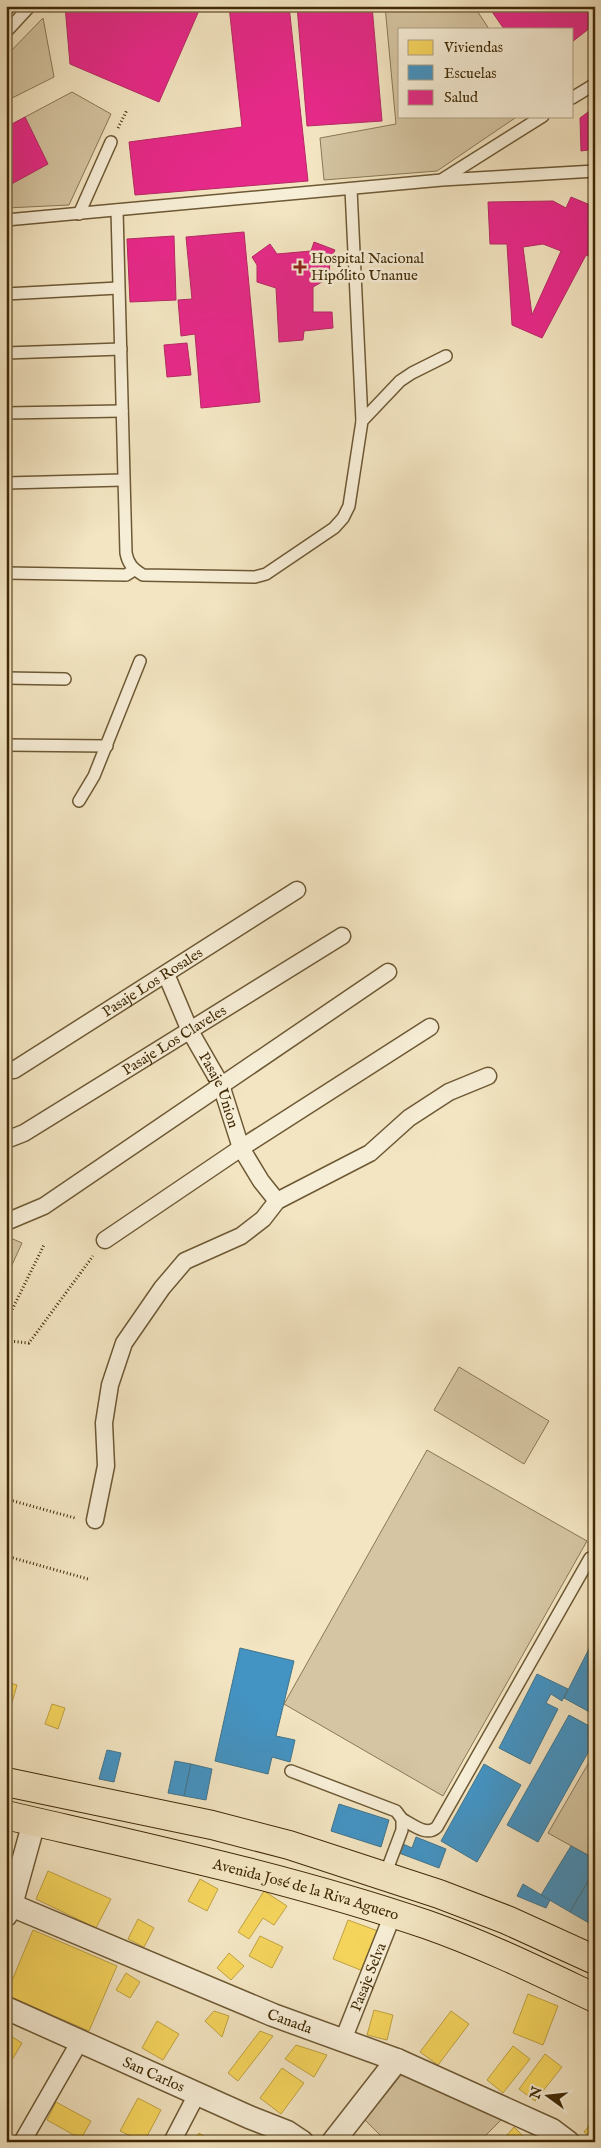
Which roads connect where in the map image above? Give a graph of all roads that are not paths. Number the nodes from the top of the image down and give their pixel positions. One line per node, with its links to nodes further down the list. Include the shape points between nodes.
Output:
1 (30, 6): 2 (lane)
2 (6, 32)
3 (595, 84): 4 (lane)
4 (574, 97)
5 (540, 118): 8 (lane)
6 (112, 142): 11 (lane)
7 (595, 171): 8 (lane)
8 (442, 180): 9 (lane)
9 (351, 188): 10 (lane); 20 (lane)
10 (118, 210): 11 (lane); 13 (lane)
11 (79, 214): 12 (lane)
12 (6, 220)
13 (118, 288): 14 (lane); 15 (lane)
14 (6, 294)
15 (122, 349): 16 (lane); 18 (lane)
16 (6, 353)
17 (446, 356): 20 (lane, via 400,381)
18 (122, 411): 19 (lane); 21 (lane)
19 (6, 413)
20 (362, 421): 23 (lane, via 349,506 343,518 334,528 276,569 255,577 154,576)
21 (123, 480): 22 (lane); 23 (lane, via 126,553)
22 (6, 483)
23 (134, 570): 24 (lane, via 126,575)
24 (6, 574)
25 (140, 661): 29 (lane)
26 (6, 678): 27 (lane)
27 (65, 678)
28 (6, 746): 29 (lane)
29 (106, 746): 30 (lane, via 94,776)
30 (78, 801)
31 (298, 890): 34 (street, Pasaje Los Rosales)
32 (342, 936): 36 (street, Pasaje Los Claveles)
33 (388, 972): 39 (street)
34 (166, 974): 36 (street, Pasaje Union); 37 (street, Pasaje Los Rosales, via 14,1070)
35 (430, 1027): 41 (street)
36 (190, 1031): 39 (street, Pasaje Union); 40 (street, Pasaje Los Claveles, via 24,1133)
37 (6, 1069)
38 (488, 1076): 42 (street, via 448,1092 409,1118 370,1154)
39 (221, 1085): 41 (street, Pasaje Union); 43 (street, via 44,1206)
40 (6, 1140)
41 (241, 1148): 42 (street, Pasaje Union); 44 (street)
42 (277, 1201): 45 (street, via 263,1219 241,1236 185,1261 124,1343 110,1385 105,1414 106,1466)
43 (6, 1222)
44 (105, 1240)
45 (95, 1520)
46 (590, 1558): 50 (lane, via 437,1827 427,1832)
47 (291, 1771): 50 (lane, via 396,1811)
48 (6, 1782): 52 (main road, via 222,1828)
49 (6, 1815): 51 (main road, Avenida José de la Riva Aguero)
50 (402, 1819): 52 (lane)
51 (34, 1822): 53 (street); 54 (main road, Avenida José de la Riva Aguero, via 248,1871)
52 (394, 1878): 54 (main road); 55 (main road, via 508,1920)
53 (8, 1910): 58 (street, Canada)
54 (394, 1914): 56 (main road, Avenida José de la Riva Aguero, via 504,1956); 58 (street, Pasaje Selva)
55 (595, 1960)
56 (595, 1998)
57 (6, 2008): 59 (street, San Carlos)
58 (343, 2040): 60 (street, Canada)
59 (80, 2041): 61 (street, San Carlos); 62 (street)
60 (397, 2060): 65 (street); 66 (street, Canada, via 552,2130)
61 (197, 2094): 63 (street); 64 (street, San Carlos, via 287,2132)
62 (22, 2142)
63 (172, 2142)
64 (302, 2142)
65 (333, 2142)
66 (568, 2142)

